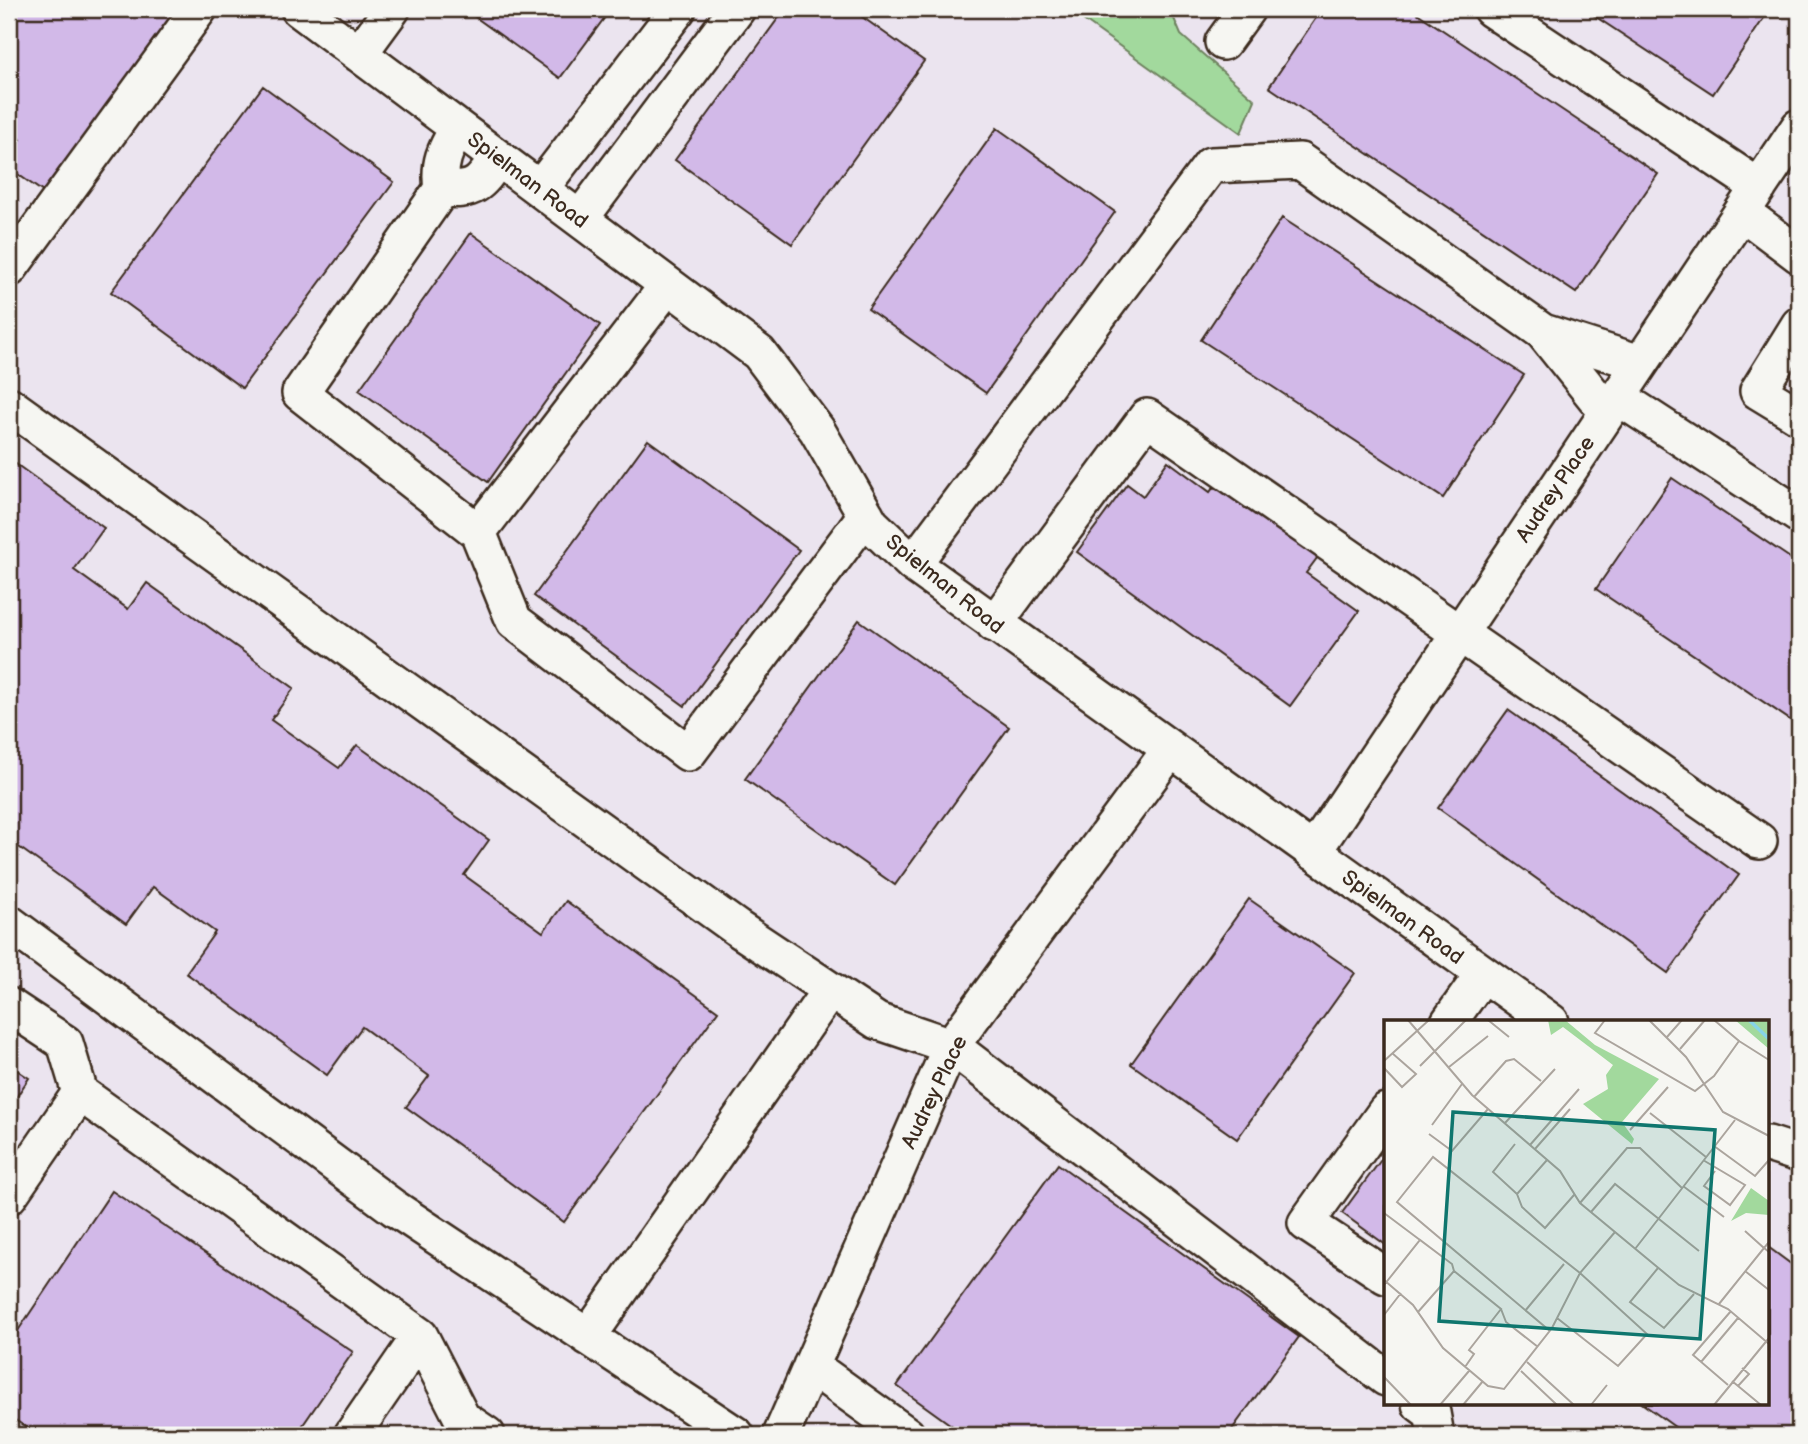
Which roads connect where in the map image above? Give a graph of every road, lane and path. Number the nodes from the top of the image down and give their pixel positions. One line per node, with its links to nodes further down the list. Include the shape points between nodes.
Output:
1 (199, 9): 18 (street)
2 (299, 9): 9 (street, Spielman Road)
3 (392, 9): 9 (street)
4 (678, 9): 14 (street)
5 (737, 9): 16 (street)
6 (1247, 9): 8 (street)
7 (1491, 9): 15 (street)
8 (1223, 42)
9 (359, 54): 11 (street, Spielman Road)
10 (1799, 127): 15 (street, Audrey Place)
11 (458, 128): 12 (street, Spielman Road); 13 (street, via 443,154 439,172)
12 (498, 158): 13 (street, via 484,178 466,191); 14 (street, Spielman Road)
13 (443, 189): 28 (street, via 300,393)
14 (540, 189): 16 (street, Spielman Road)
15 (1751, 199): 17 (street); 22 (street, Audrey Place)
16 (580, 219): 19 (street, Spielman Road)
17 (1799, 255)
18 (9, 269)
19 (668, 285): 26 (street, Spielman Road, via 759,353 817,430); 28 (street)
20 (1799, 326): 25 (street, via 1758,391)
21 (1542, 332): 22 (street); 24 (street); 29 (street, via 1300,161 1211,165)
22 (1640, 363): 24 (street, Audrey Place)
23 (9, 405): 37 (street, via 737,928)
24 (1612, 405): 27 (street); 31 (street, Audrey Place)
25 (1799, 416)
26 (866, 515): 28 (street, via 688,753 514,621); 29 (street, Spielman Road)
27 (1799, 515)
28 (478, 532)
29 (913, 564): 30 (street, Spielman Road)
30 (994, 624): 31 (street, via 1147,417); 32 (street, Spielman Road)
31 (1460, 631): 33 (street); 34 (street, Audrey Place)
32 (1170, 750): 34 (street, Spielman Road); 41 (street, Audrey Place)
33 (1759, 841)
34 (1313, 852): 36 (street, Spielman Road)
35 (9, 923): 49 (street, via 394,1208)
36 (1483, 974): 39 (street); 40 (street, Spielman Road)
37 (831, 990): 41 (street, via 877,1021); 49 (street)
38 (9, 1006): 42 (street, via 65,1043)
39 (1450, 1020)
40 (1547, 1020)
41 (951, 1046): 50 (street, Audrey Place); 51 (street)
42 (80, 1093): 46 (street); 48 (street)
43 (1384, 1114): 47 (street, via 1306,1223)
44 (1770, 1145): 45 (street)
45 (1799, 1154)
46 (9, 1196)
47 (1384, 1275)
48 (419, 1336): 52 (street); 53 (street, via 462,1418)
49 (588, 1337): 54 (street)
50 (811, 1366): 55 (street, Audrey Place); 56 (street)
51 (1384, 1376)
52 (352, 1435)
53 (487, 1435)
54 (736, 1435)
55 (781, 1435)
56 (907, 1435)

